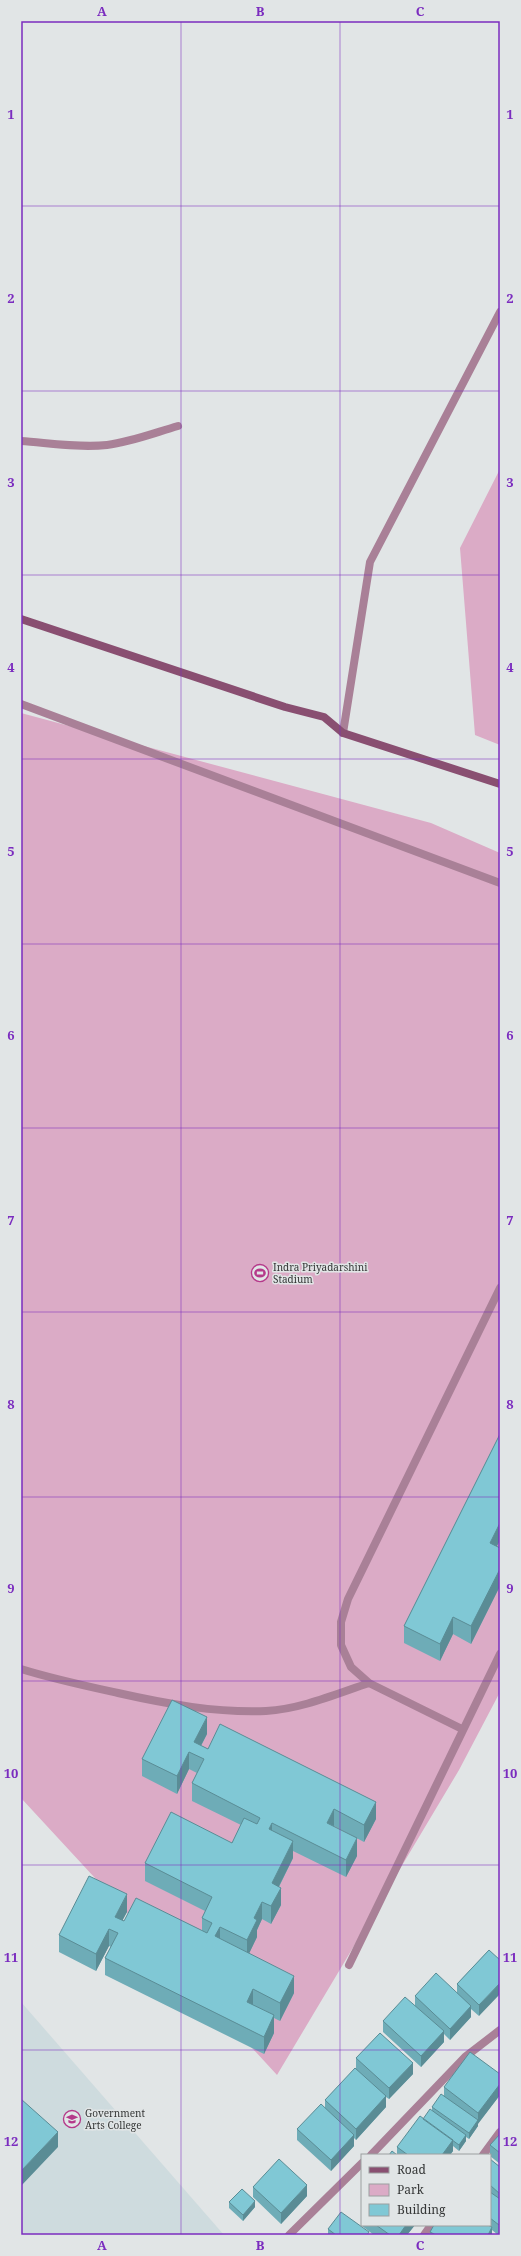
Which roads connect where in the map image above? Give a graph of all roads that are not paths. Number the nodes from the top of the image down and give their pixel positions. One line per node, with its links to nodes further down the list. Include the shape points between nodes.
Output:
1 (500, 312): 6 (street, via 370,562)
2 (178, 426): 3 (street, via 106,445)
3 (21, 441)
4 (21, 619): 6 (main road, via 285,707 324,717)
5 (21, 704): 8 (street)
6 (343, 733): 7 (main road)
7 (500, 784)
8 (500, 883)
9 (500, 1288): 12 (street, via 348,1599 341,1622 340,1645 351,1667)
10 (500, 1654): 13 (street)
11 (21, 1669): 12 (street, via 76,1684 206,1710 274,1710 302,1705)
12 (369, 1683): 13 (street)
13 (462, 1729): 14 (street)
14 (349, 1965)
15 (500, 2030): 17 (street, via 465,2057)
16 (500, 2132): 18 (street)
17 (372, 2154)
18 (484, 2154)
19 (361, 2165): 21 (street)
20 (430, 2226): 22 (street)
21 (289, 2235)
22 (424, 2235)

